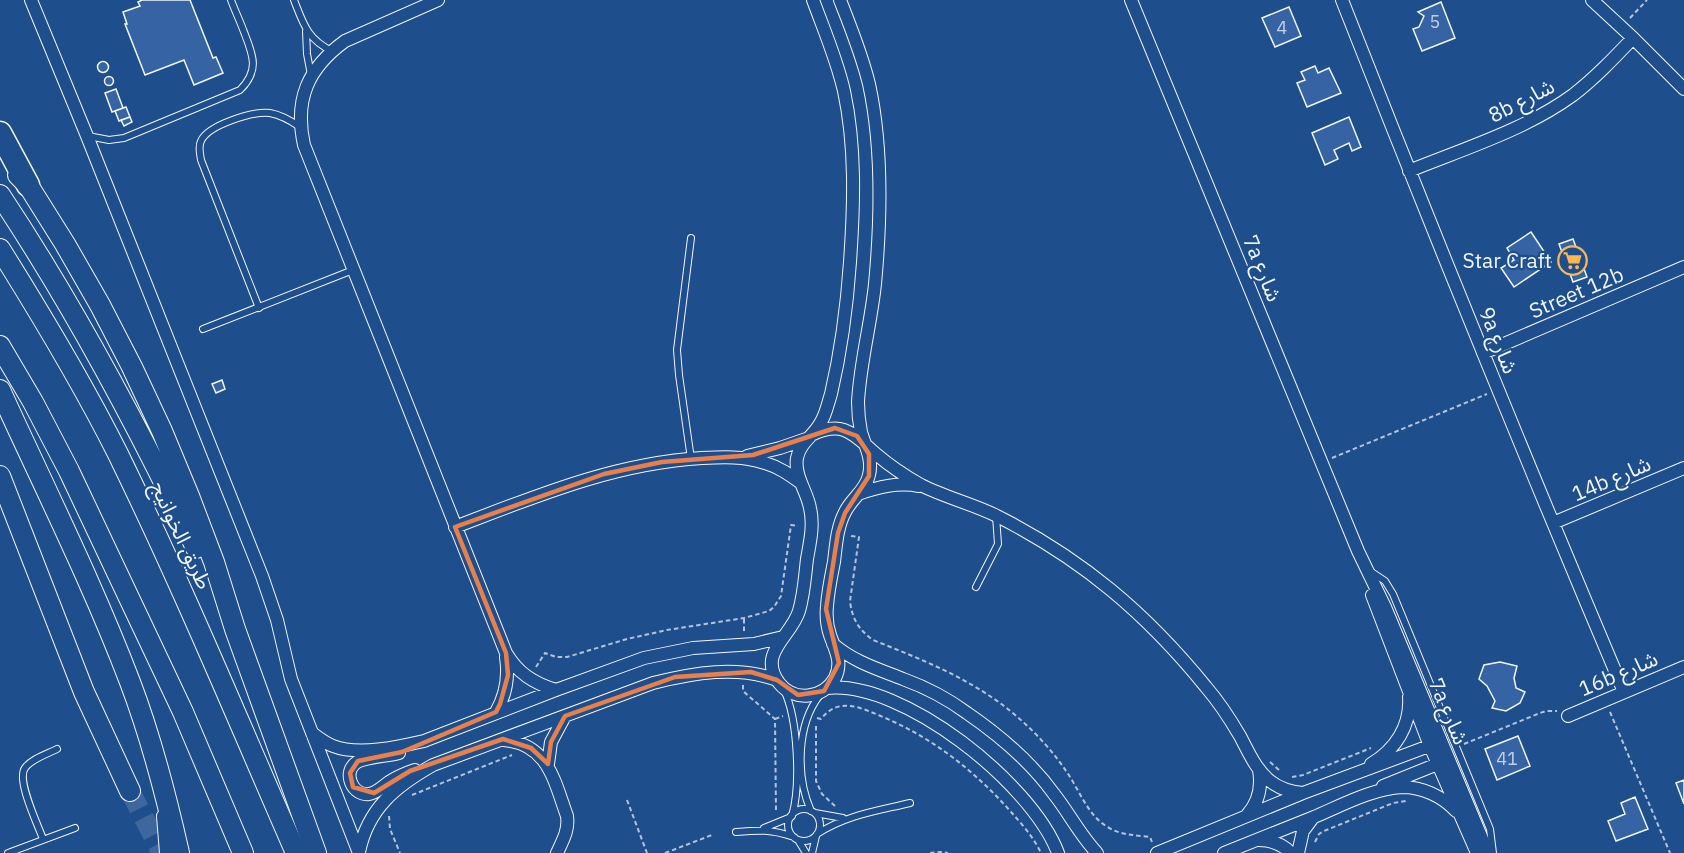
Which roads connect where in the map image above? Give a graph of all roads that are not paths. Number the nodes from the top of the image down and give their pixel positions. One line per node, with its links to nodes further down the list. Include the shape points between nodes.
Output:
1 (31, 0): 18 (street)
2 (231, 0): 18 (lane, via 253,59 251,76 240,90 124,138 109,140)
3 (294, 0): 11 (lane)
4 (438, 0): 10 (street)
5 (813, 0): 32 (street, via 844,91 852,145 854,216 846,308 833,384 822,422)
6 (840, 0): 33 (street, via 862,58 877,143 877,252 858,403)
7 (1131, 0): 44 (street, 7a شارع)
8 (1342, 0): 20 (street, 9a شارع)
9 (1592, 0): 12 (street)
10 (425, 3): 13 (street)
11 (306, 31): 13 (lane); 14 (lane)
12 (1633, 38): 15 (street); 20 (street, 8b شارع, via 1592,80 1550,110)
13 (332, 51): 14 (street)
14 (311, 77): 16 (street, via 304,92)
15 (1684, 89)
16 (300, 126): 26 (street); 27 (lane, via 278,115 258,113 214,128 201,141 201,160)
17 (0, 133): 21 (highway)
18 (87, 135): 60 (street, via 262,576 291,679)
19 (0, 153): 21 (main road)
20 (1409, 171): 30 (street, 9a شارع)
21 (28, 185): 47 (main road, via 100,305 157,420 214,562)
22 (0, 195): 47 (main road, via 110,375)
23 (691, 238): 35 (lane, via 677,350)
24 (0, 249): 94 (main road, طريق الخوانيج, via 75,373 117,453 181,588)
25 (1684, 267): 30 (street, Street 12b)
26 (353, 270): 27 (lane); 43 (street)
27 (259, 308): 28 (lane)
28 (204, 329)
29 (0, 346): 93 (main road, via 69,471 183,712)
30 (1483, 353): 42 (street, 9a شارع)
31 (0, 390): 71 (main road, via 130,682)
32 (810, 436): 33 (street, via 835,428 847,430); 34 (street); 38 (street, via 796,460)
33 (865, 444): 39 (street); 40 (street, via 871,465 865,486)
34 (740, 458): 35 (street); 38 (street, via 778,468)
35 (691, 459): 43 (street, via 633,467 576,482)
36 (1684, 468): 42 (street, 14b شارع)
37 (0, 476): 72 (main road, via 80,682)
38 (801, 483): 48 (street, via 810,505 812,529 800,610)
39 (924, 486): 40 (street, via 884,486); 41 (street)
40 (858, 494): 49 (street, via 850,503 838,533 826,609)
41 (996, 515): 46 (lane, via 998,544); 69 (street, via 1076,562 1148,621 1209,690)
42 (1553, 523): 56 (street, 9a شارع)
43 (456, 526): 50 (street)
44 (1358, 551): 45 (street, 7a شارع); 55 (street, 7a شارع)
45 (1368, 570): 63 (street, 7a شارع); 107 (lane, via 1391,589 1490,829)
46 (976, 588)
47 (235, 629): 95 (main road)
48 (784, 636): 52 (street, via 773,652 772,662); 54 (street, via 743,645 668,652)
49 (834, 644): 53 (street, via 839,663 833,681); 100 (street, via 860,663 931,692 998,735 1053,792)
50 (506, 653): 54 (street, via 527,678); 57 (street, via 506,687)
51 (1684, 667): 56 (street, 16b شارع)
52 (780, 683): 53 (street, via 798,695); 58 (street, via 743,672 697,674 631,690); 65 (lane, via 792,713)
53 (825, 689): 65 (lane, via 805,722); 99 (street, via 849,687 870,693 912,711 960,740 1010,785)
54 (556, 690): 57 (street)
55 (1408, 690): 63 (street, 7a شارع); 70 (street, via 1409,712 1396,743 1380,759)
56 (1624, 692): 59 (street, 16b شارع)
57 (496, 712): 62 (street)
58 (565, 716): 61 (street); 67 (street, via 551,742)
59 (1568, 716)
60 (312, 733): 62 (street, via 332,746 355,750); 89 (street)
61 (503, 739): 67 (street, via 531,748); 68 (street)
62 (424, 741): 68 (street, via 402,752 358,761 350,780 359,792 374,793 400,776)
63 (1436, 744): 66 (street, 7a شارع); 70 (street)
64 (57, 749): 87 (lane, via 31,762 22,772 21,779)
65 (799, 761): 76 (lane, via 803,790); 77 (lane)
66 (1443, 762): 74 (street); 79 (street, 7a شارع); 106 (street, 7a شارع)
67 (548, 764): 96 (street, via 568,823)
68 (434, 765): 89 (street, via 405,782 381,804 364,832)
69 (1258, 767): 73 (street, via 1278,787); 78 (street, via 1259,795)
70 (1352, 775): 73 (street)
71 (163, 788): 91 (street); 92 (main road)
72 (130, 792)
73 (1303, 793): 78 (street)
74 (1358, 799): 79 (street, via 1402,787 1424,791 1445,801); 81 (street)
75 (910, 803): 80 (lane)
76 (813, 812): 77 (lane, via 801,810); 80 (lane); 85 (lane, via 819,821)
77 (791, 816): 83 (lane); 86 (lane, via 789,828)
78 (1245, 817): 101 (street)
79 (1461, 817): 105 (street, 7a شارع)
80 (847, 818): 85 (lane)
81 (1312, 818): 88 (street); 104 (street)
82 (75, 828): 87 (lane)
83 (761, 830): 84 (lane); 86 (lane)
84 (736, 832)
85 (816, 835): 86 (lane, via 805,841); 98 (lane)
86 (796, 838): 97 (lane)
87 (43, 839): 90 (lane)
88 (1254, 841): 102 (street); 103 (street, via 1272,841)
89 (359, 852)
90 (8, 853)
91 (166, 853)
92 (179, 853)
93 (243, 853)
94 (296, 853)
95 (316, 853)
96 (557, 853)
97 (806, 853)
98 (812, 853)
99 (1058, 853)
100 (1097, 853)
101 (1157, 853)
102 (1224, 853)
103 (1291, 853)
104 (1298, 853)
105 (1477, 853)
106 (1488, 853)
107 (1493, 853)

